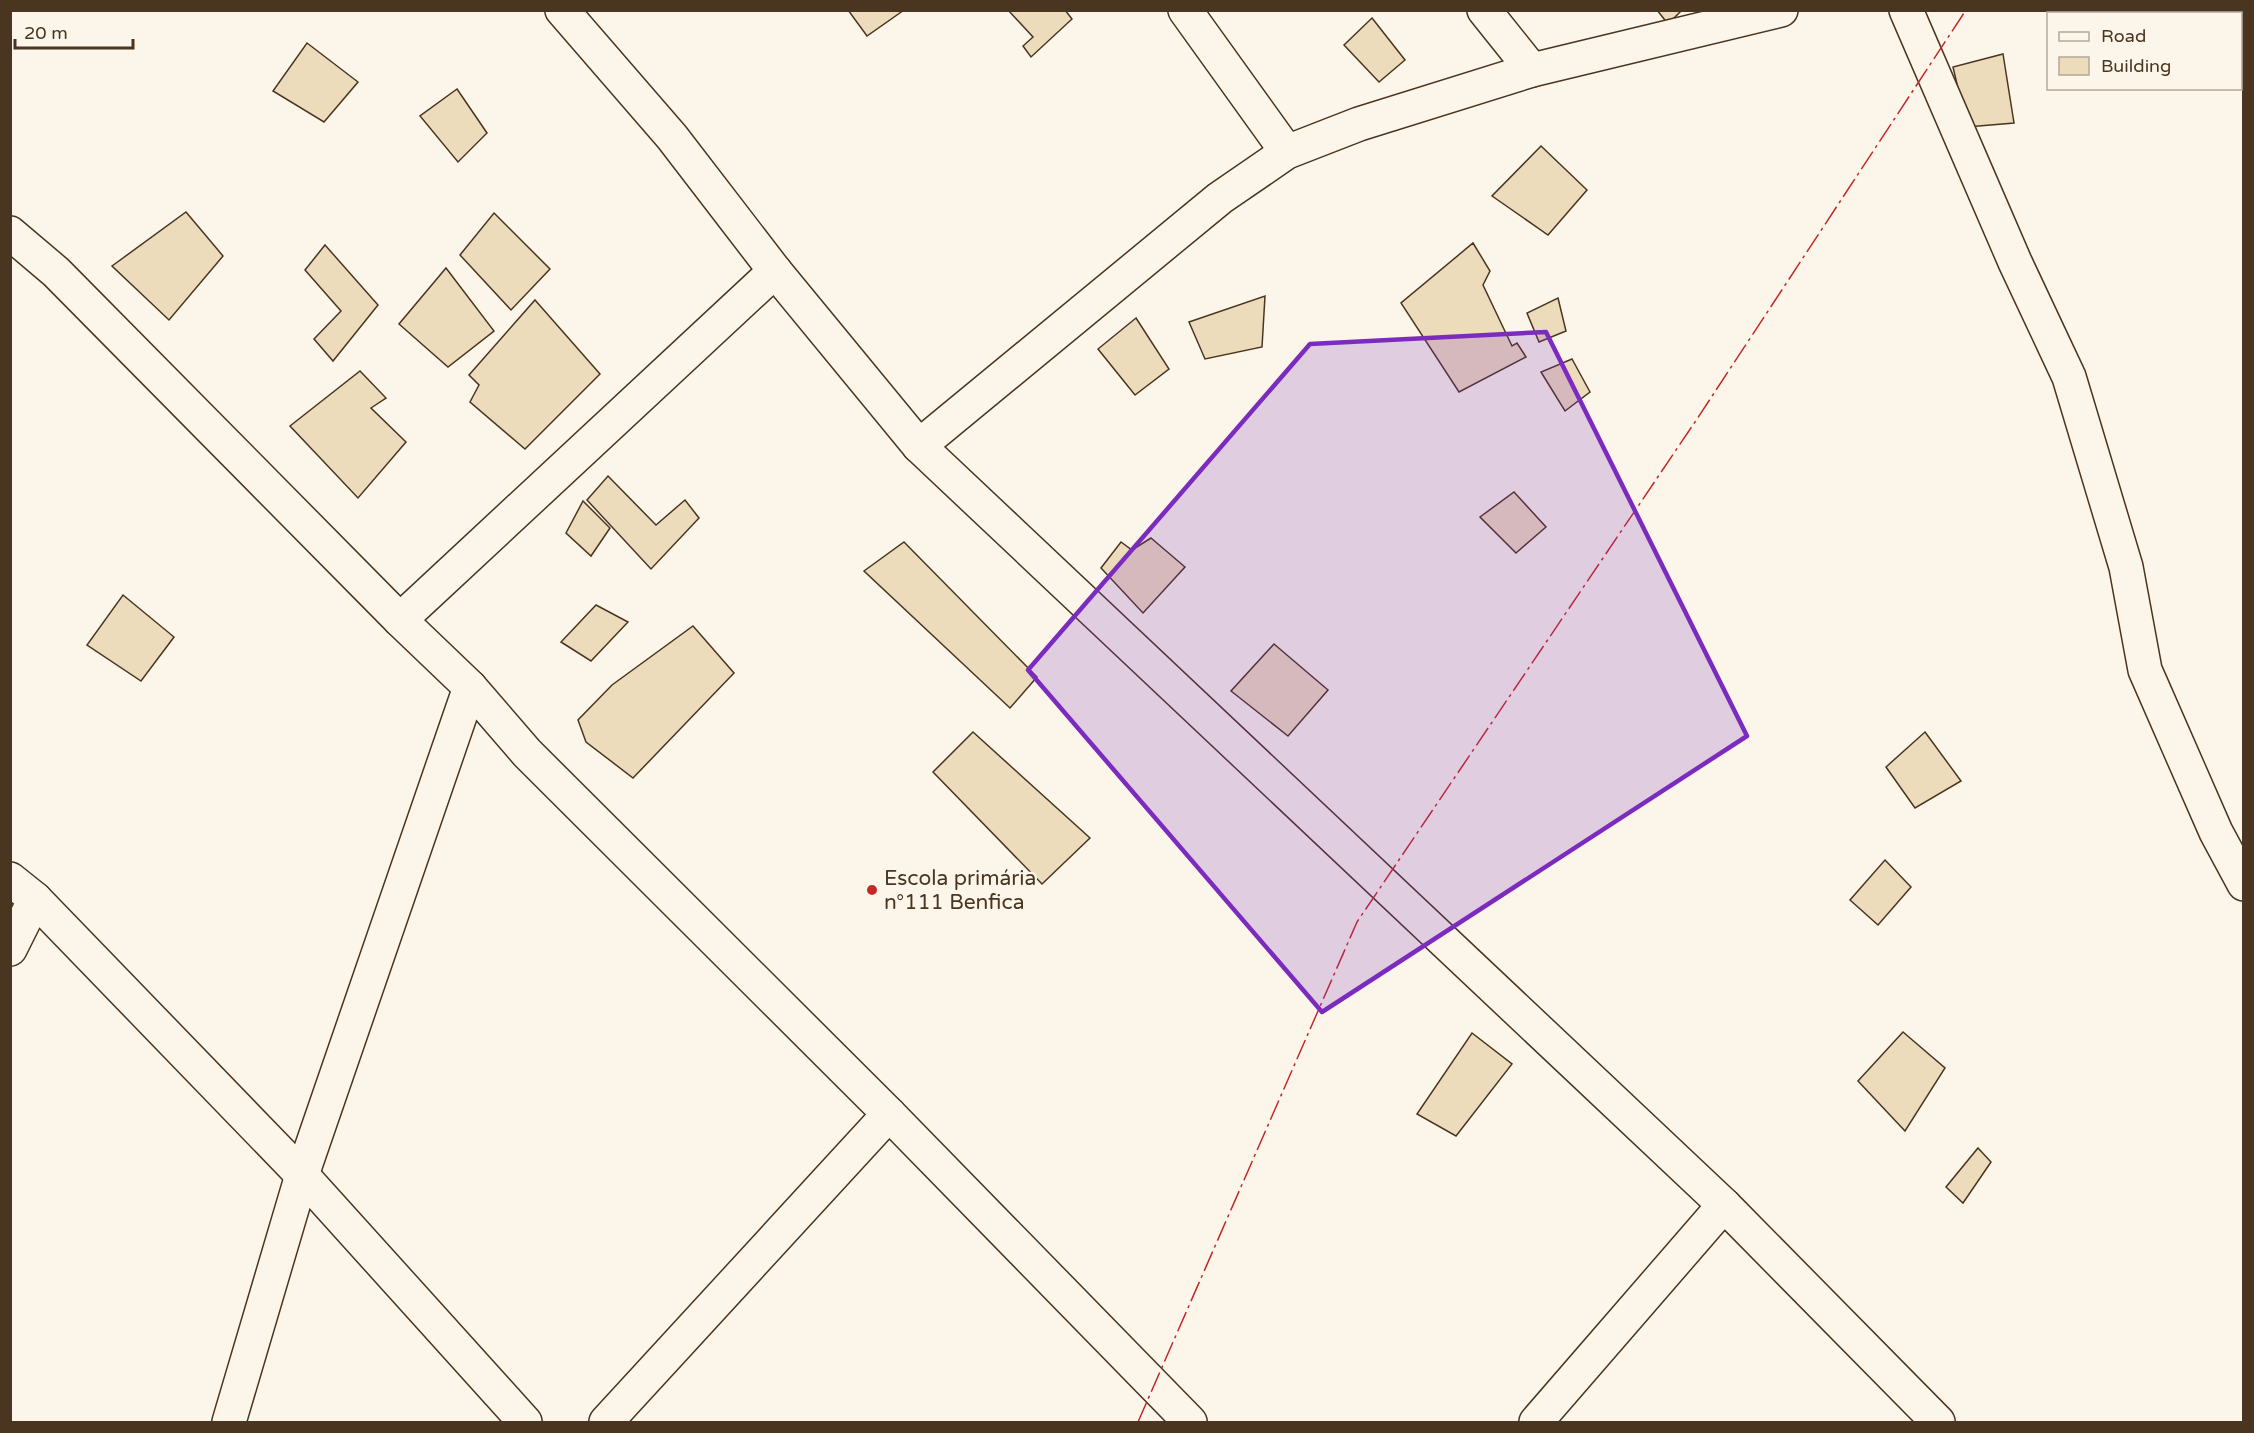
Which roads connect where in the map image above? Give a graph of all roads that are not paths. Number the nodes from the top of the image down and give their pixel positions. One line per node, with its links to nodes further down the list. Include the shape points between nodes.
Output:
1 (562, 10): 9 (street, via 672,137)
2 (1185, 10): 7 (street)
3 (1781, 10): 6 (street)
4 (1906, 10): 13 (street, via 2069,377 2126,567 2145,670 2216,832)
5 (1499, 18): 6 (street)
6 (1532, 70): 7 (street, via 1359,124)
7 (1287, 152): 10 (street, via 1220,198)
8 (10, 233): 11 (street, via 56,272)
9 (775, 271): 10 (street); 11 (street)
10 (919, 446): 18 (street)
11 (400, 620): 12 (street)
12 (470, 687): 16 (street, via 527,753); 17 (street)
13 (2244, 884)
14 (23, 889): 15 (street); 17 (street)
15 (10, 949)
16 (889, 1114): 21 (street); 22 (street)
17 (302, 1175): 19 (street); 20 (street)
18 (1724, 1205): 23 (street); 24 (street)
19 (229, 1422)
20 (525, 1422)
21 (606, 1422)
22 (1190, 1422)
23 (1536, 1422)
24 (1938, 1422)

